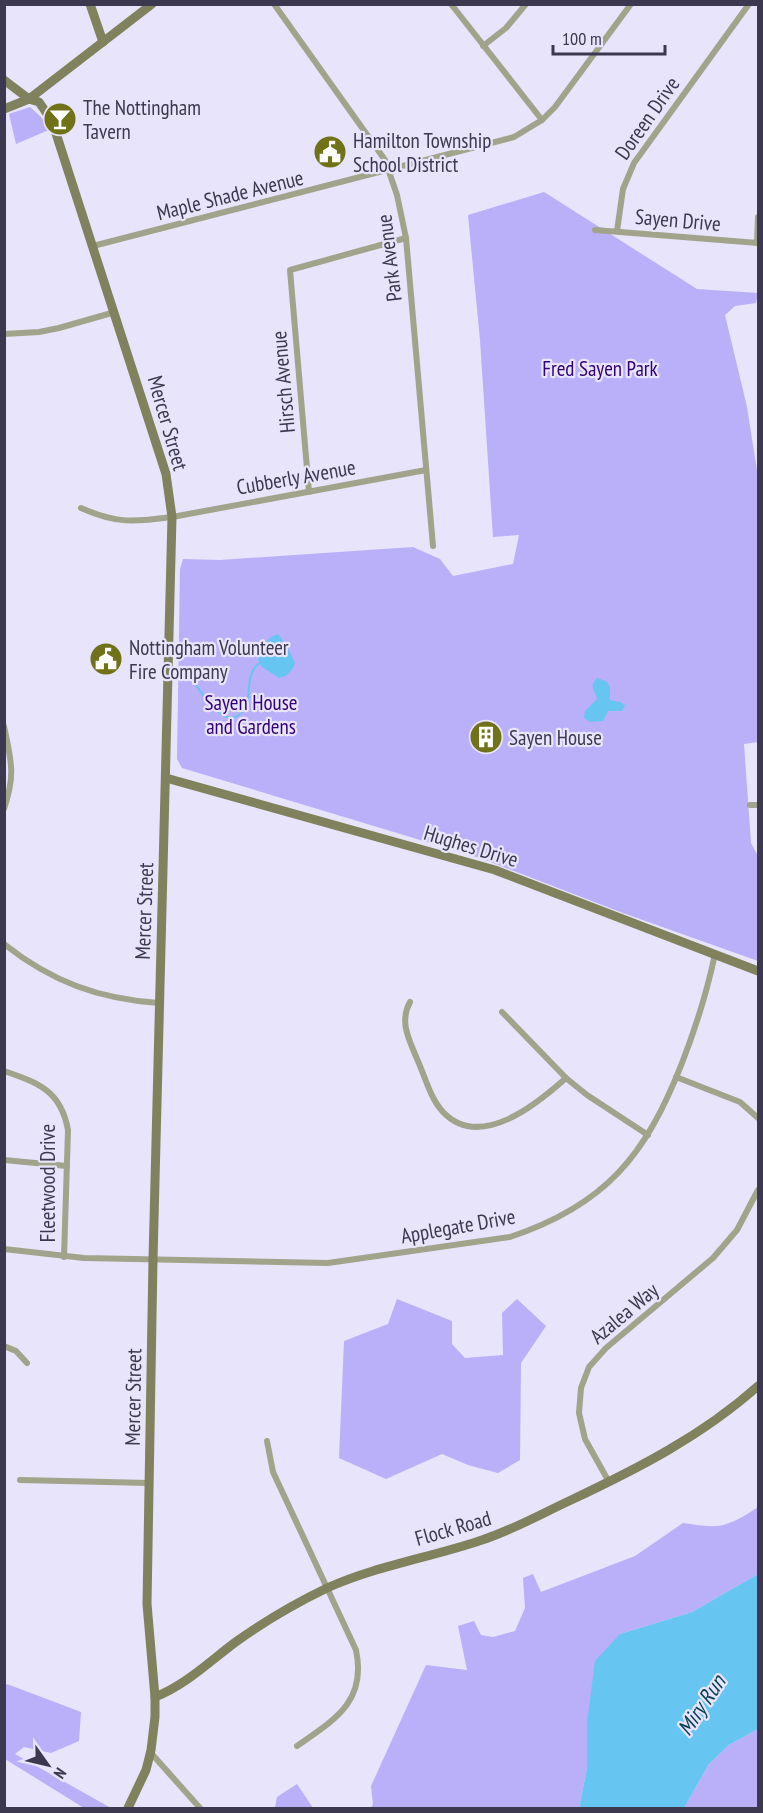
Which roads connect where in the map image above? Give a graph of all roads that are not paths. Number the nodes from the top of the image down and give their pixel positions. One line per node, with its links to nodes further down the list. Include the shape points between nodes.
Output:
1 (90, 4): 8 (street)
2 (152, 4): 8 (street)
3 (274, 4): 14 (street, Park Avenue)
4 (451, 4): 9 (street)
5 (526, 4): 9 (street, via 506,28)
6 (631, 4): 13 (street, Maple Shade Avenue)
7 (749, 4): 17 (street, Doreen Drive, via 634,162 623,189)
8 (103, 42): 11 (street)
9 (483, 46): 13 (street)
10 (4, 80): 11 (street, Mercer Street)
11 (29, 99): 12 (street); 20 (street, Mercer Street, via 39,102 52,121)
12 (4, 109)
13 (542, 120): 14 (street, Maple Shade Avenue, via 501,142)
14 (390, 171): 18 (street, Park Avenue); 20 (street, Maple Shade Avenue)
15 (759, 217): 19 (street)
16 (595, 230): 17 (street, Sayen Drive)
17 (617, 231): 19 (street, Sayen Drive)
18 (406, 238): 23 (street, Park Avenue); 24 (street, Hirsch Avenue, via 290,270)
19 (758, 243)
20 (93, 246): 21 (street, Mercer Street)
21 (115, 312): 22 (street, via 59,328); 26 (street, Mercer Street, via 166,474)
22 (4, 334)
23 (426, 470): 24 (street, Cubberly Avenue); 27 (street, Park Avenue)
24 (309, 492): 26 (street, Cubberly Avenue)
25 (81, 508): 26 (street, Cubberly Avenue, via 101,517 133,522)
26 (172, 517): 29 (street, Mercer Street)
27 (433, 546)
28 (4, 726): 32 (street, via 12,769)
29 (166, 778): 34 (street, Hughes Drive, via 495,870); 37 (street, Mercer Street)
30 (759, 804): 31 (street)
31 (750, 805)
32 (4, 809)
33 (4, 944): 37 (street, via 33,964 78,986 125,1000)
34 (715, 954): 35 (street, Hughes Drive); 40 (street, Applegate Drive, via 702,1008)
35 (759, 971)
36 (410, 1002): 41 (street, via 405,1014 406,1031 438,1106 460,1124 488,1126 516,1116)
37 (159, 1003): 49 (street, Mercer Street)
38 (502, 1012): 41 (street)
39 (4, 1071): 45 (street, Fleetwood Drive, via 40,1084 62,1108 68,1130)
40 (676, 1077): 42 (street, via 740,1102); 43 (street, Applegate Drive)
41 (566, 1078): 43 (street)
42 (759, 1118)
43 (648, 1135): 49 (street, Applegate Drive, via 620,1170 592,1196 556,1218 510,1237 341,1263)
44 (4, 1160): 45 (street)
45 (67, 1166): 48 (street, Fleetwood Drive)
46 (759, 1190): 55 (street, Azalea Way, via 737,1230 713,1258 606,1348 584,1377 579,1402 581,1425)
47 (4, 1249): 48 (street, Applegate Drive)
48 (64, 1257): 49 (street, Applegate Drive)
49 (153, 1259): 56 (street, Mercer Street)
50 (4, 1346): 51 (street, via 16,1351)
51 (27, 1363)
52 (759, 1386): 55 (street, Flock Road, via 695,1434)
53 (267, 1441): 57 (street, via 273,1472)
54 (20, 1480): 56 (street)
55 (609, 1482): 57 (street, Flock Road, via 504,1533 389,1565)
56 (150, 1483): 58 (street, Mercer Street, via 147,1604)
57 (327, 1588): 58 (street, Flock Road, via 258,1627 175,1688); 59 (street, via 356,1650 357,1684 342,1713)
58 (155, 1697): 60 (street, Mercer Street)
59 (297, 1746)
60 (151, 1753): 61 (street, Mercer Street); 62 (street)
61 (128, 1809)
62 (200, 1809)

